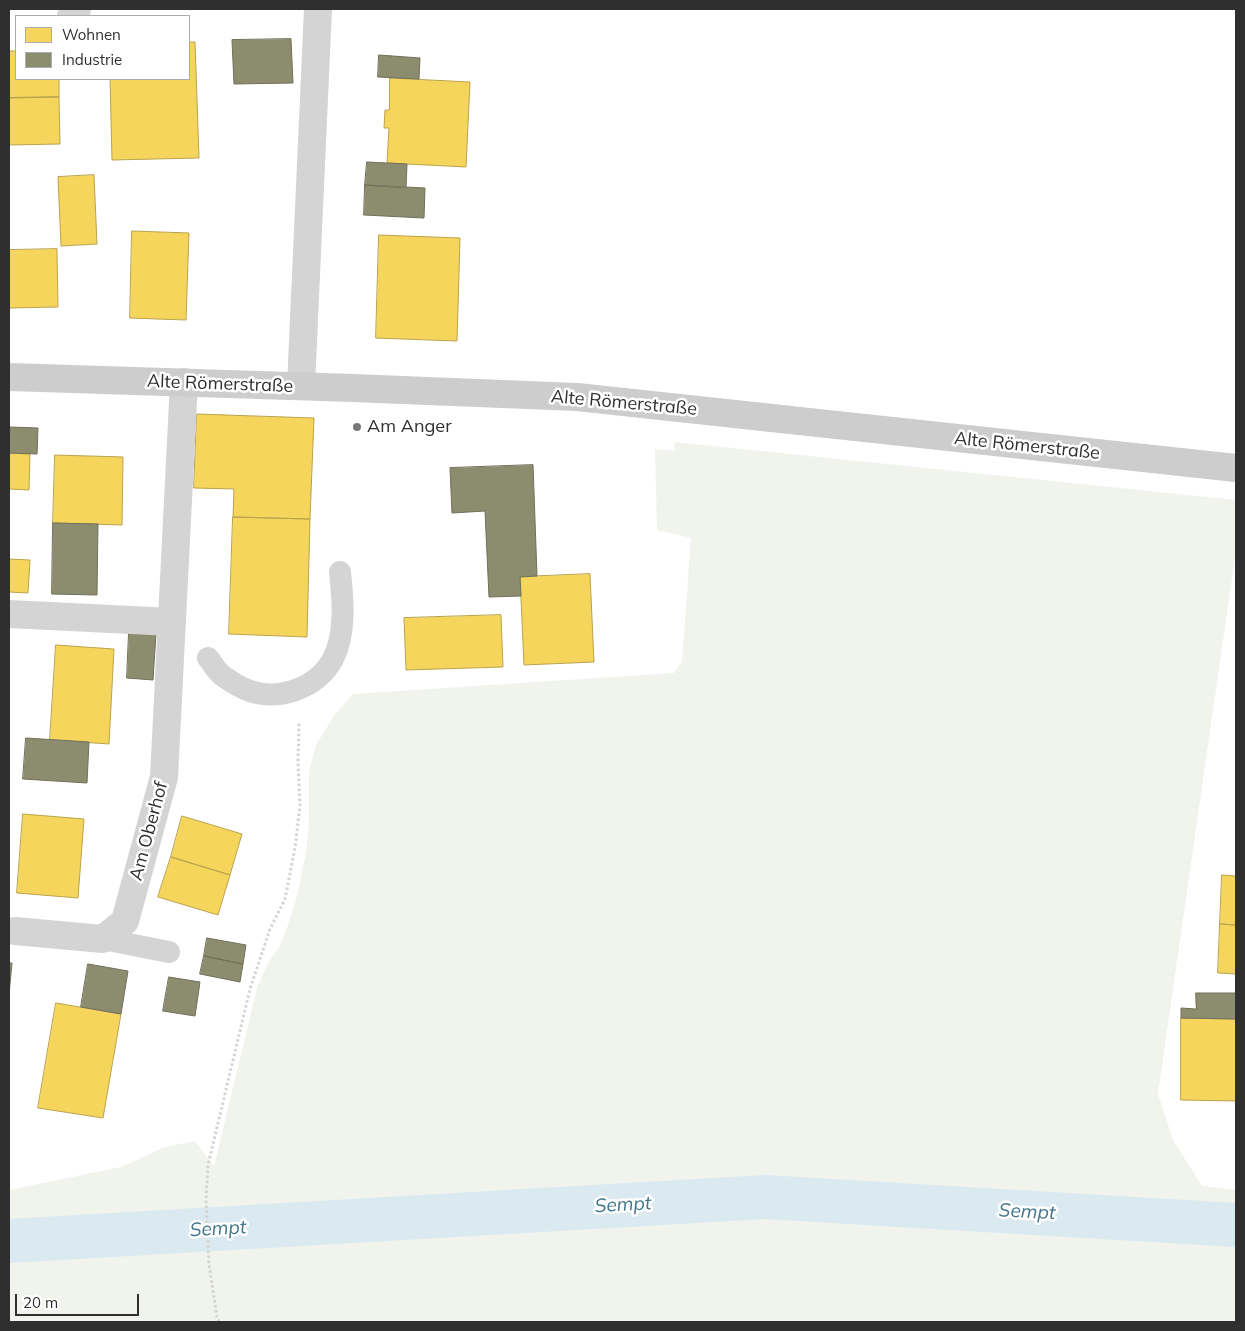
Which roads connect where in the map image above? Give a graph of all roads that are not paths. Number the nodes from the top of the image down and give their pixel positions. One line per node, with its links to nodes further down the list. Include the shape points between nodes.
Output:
1 (318, 9): 4 (street)
2 (9, 377): 3 (main road, Alte Römerstraße)
3 (184, 382): 4 (main road, Alte Römerstraße); 8 (street, Am Oberhof)
4 (301, 386): 5 (main road, Alte Römerstraße, via 577,397)
5 (1236, 468)
6 (340, 572): 9 (lane, via 341,636 333,659 318,678 301,689 271,695 248,691 221,675)
7 (9, 614): 8 (street)
8 (172, 622): 11 (street, Am Oberhof, via 164,777 126,921)
9 (208, 658)
10 (15, 931): 11 (street)
11 (103, 939): 12 (lane)
12 (169, 952)

